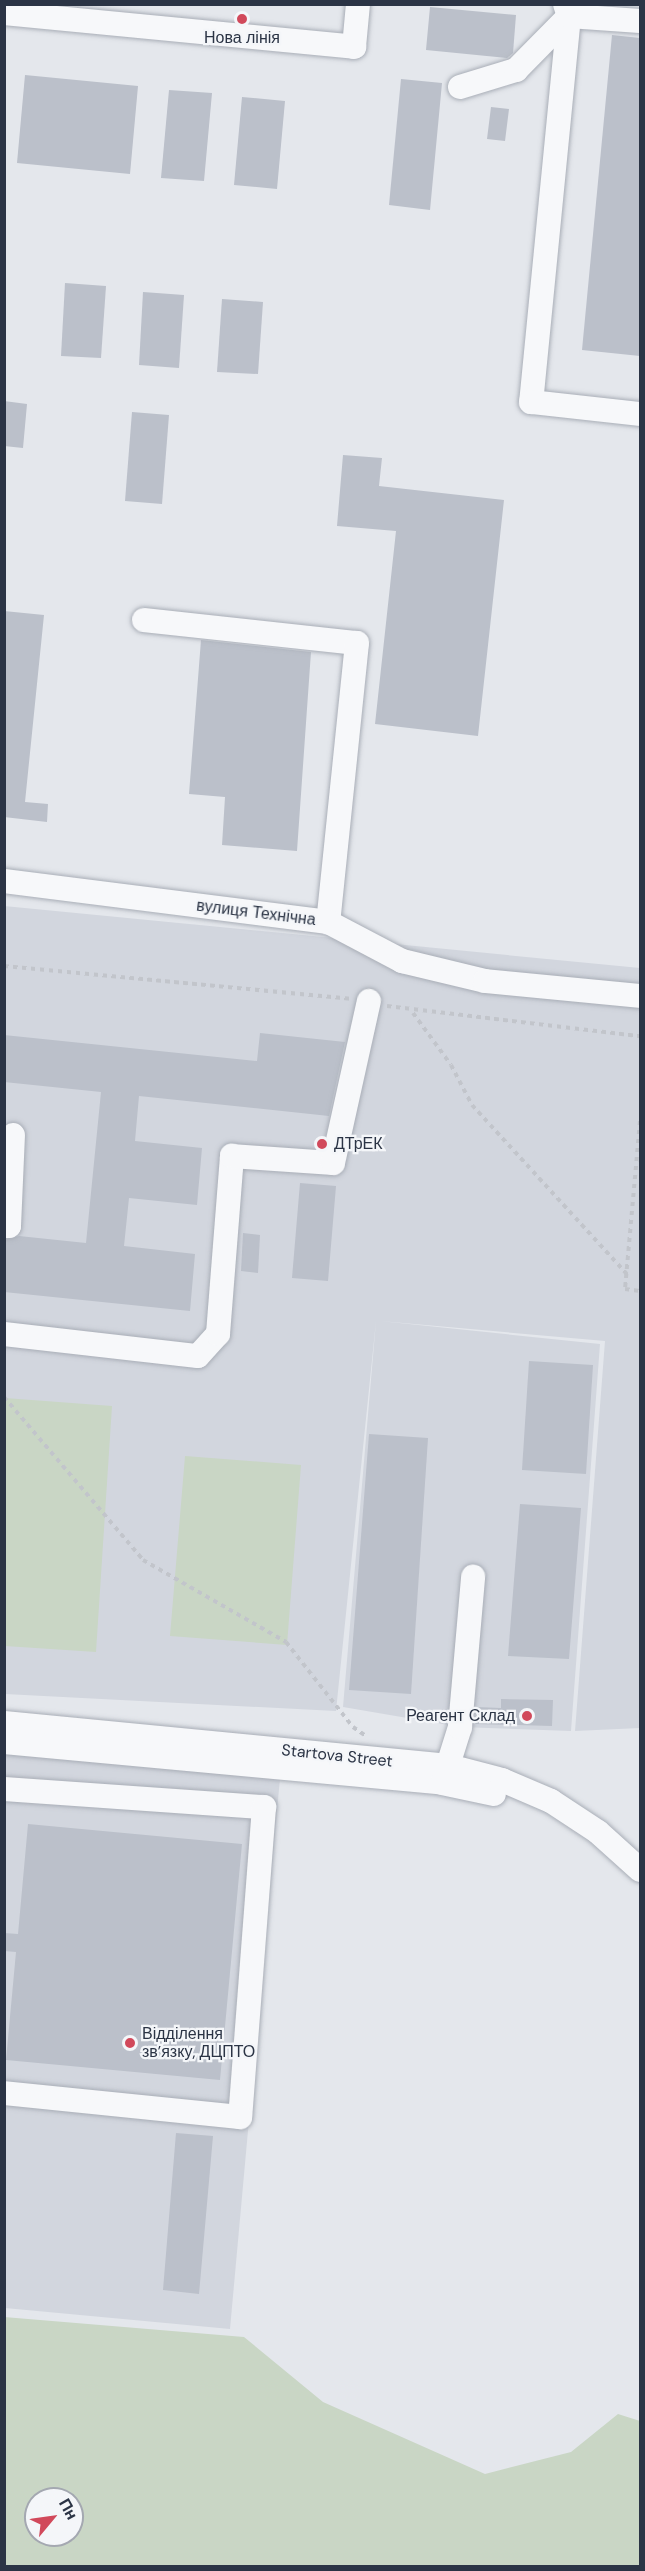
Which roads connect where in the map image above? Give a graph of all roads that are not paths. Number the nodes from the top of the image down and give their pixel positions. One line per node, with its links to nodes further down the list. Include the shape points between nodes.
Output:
1 (358, 4): 3 (street, via 354,47)
2 (567, 10): 5 (street); 6 (street, via 516,70); 7 (street, via 531,402)
3 (45, 11): 4 (street)
4 (4, 13)
5 (640, 21)
6 (460, 87)
7 (640, 414)
8 (144, 620): 10 (street, via 357,643)
9 (4, 881): 10 (street, вулиця Технічна)
10 (328, 922): 11 (street, вулиця Технічна, via 402,962 527,987)
11 (640, 996)
12 (369, 1001): 15 (street, via 333,1163 232,1156 218,1334 198,1356)
13 (13, 1135): 14 (street, via 9,1227)
14 (4, 1226)
15 (4, 1334)
16 (473, 1576): 19 (street, via 460,1727)
17 (4, 1724): 19 (street, Startova Street)
18 (4, 1742): 19 (street, Startova Street)
19 (445, 1775): 21 (street, Startova Street); 22 (street, Startova Street, via 502,1780 551,1801 598,1832)
20 (4, 1789): 23 (street, via 264,1807 240,2117)
21 (494, 1794)
22 (640, 1870)
23 (4, 2092)

